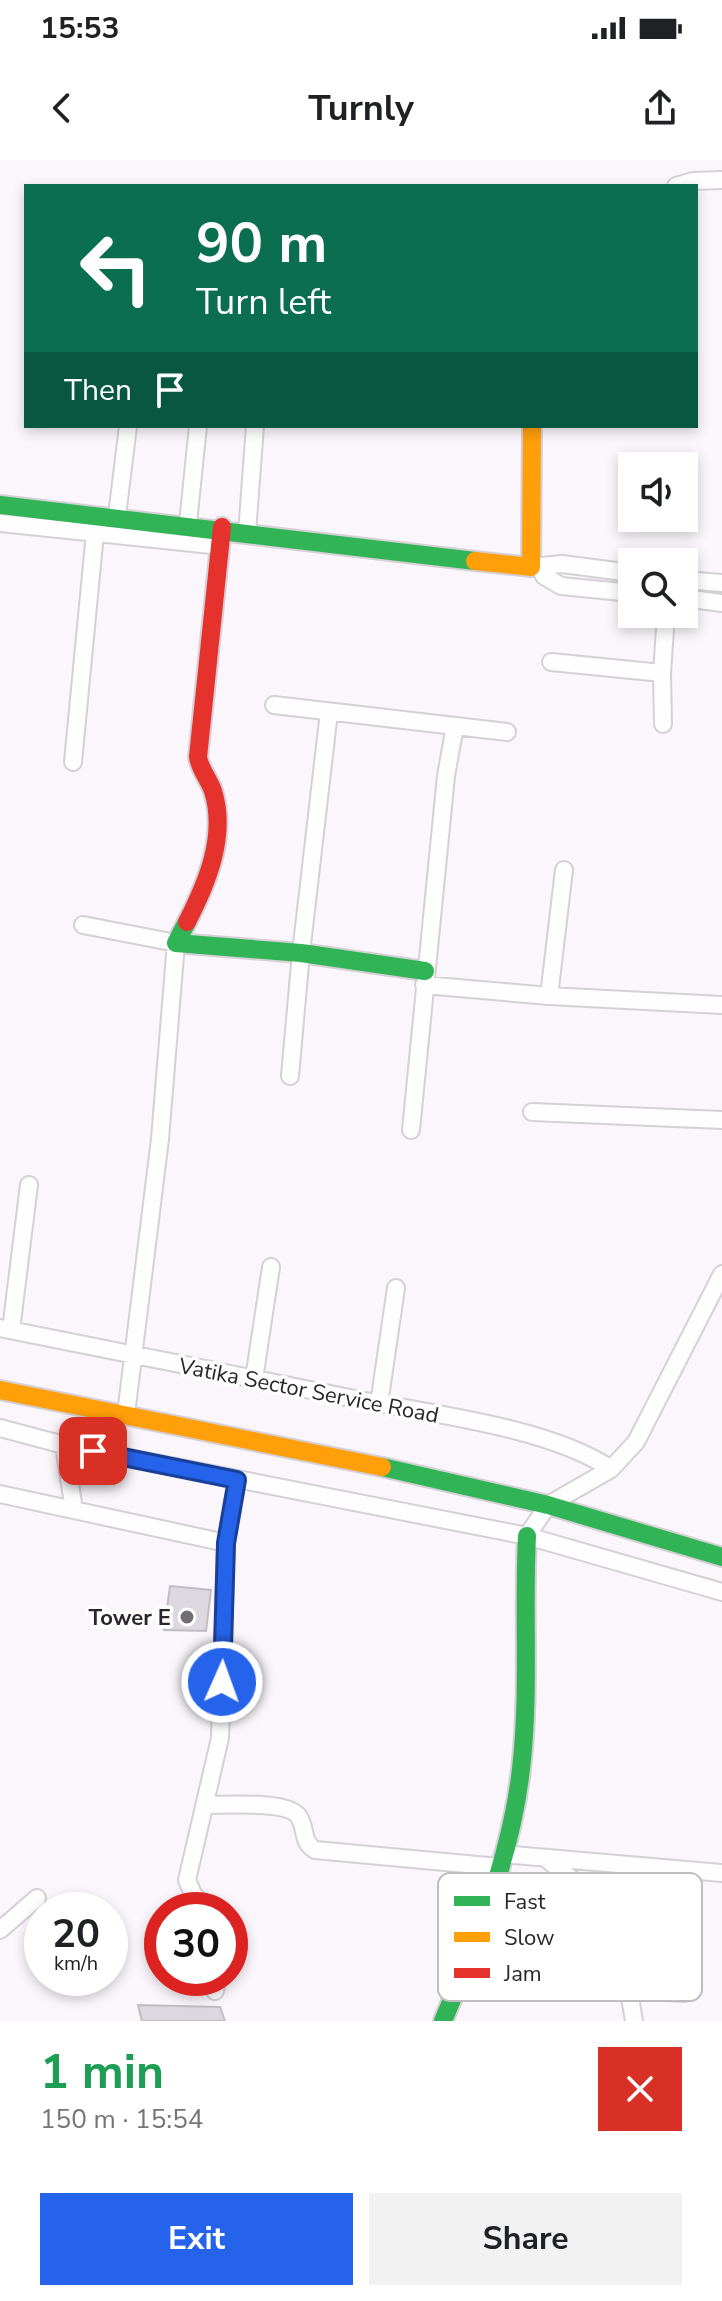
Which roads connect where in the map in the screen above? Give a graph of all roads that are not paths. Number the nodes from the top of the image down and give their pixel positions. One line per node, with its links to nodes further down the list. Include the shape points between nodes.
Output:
1 (722, 180): 2 (street)
2 (683, 184)
3 (128, 428): 8 (street)
4 (198, 428): 10 (street)
5 (255, 428): 12 (street)
6 (532, 428): 14 (street)
7 (0, 505): 8 (street)
8 (117, 516): 10 (street)
9 (0, 523): 11 (street)
10 (188, 523): 13 (street)
11 (95, 533): 13 (street); 29 (street)
12 (247, 533): 13 (street); 14 (street)
13 (222, 536): 32 (street, via 198,757 213,791 215,839 206,883)
14 (536, 568): 15 (street, via 562,564); 18 (street, via 561,586)
15 (618, 571)
16 (698, 581): 17 (street)
17 (722, 583)
18 (618, 592)
19 (698, 600): 20 (street)
20 (722, 603)
21 (665, 628): 23 (street)
22 (551, 662): 23 (street)
23 (662, 673): 26 (street)
24 (274, 705): 25 (street)
25 (329, 712): 27 (street); 33 (street)
26 (663, 724)
27 (455, 726): 28 (street); 34 (street)
28 (507, 732)
29 (73, 762)
30 (564, 870): 35 (street)
31 (83, 925): 32 (street)
32 (176, 943): 33 (street); 46 (street, via 160,1139)
33 (301, 953): 34 (street); 37 (street)
34 (424, 978): 35 (street); 40 (street)
35 (549, 996): 36 (street)
36 (722, 1005)
37 (290, 1076)
38 (532, 1112): 39 (street)
39 (722, 1120)
40 (411, 1130)
41 (29, 1185): 45 (street)
42 (271, 1267): 47 (street)
43 (722, 1274): 53 (street, via 636,1442)
44 (396, 1288): 49 (street)
45 (5, 1329): 46 (street, Vatika Sector Service Road)
46 (133, 1355): 47 (street, Vatika Sector Service Road); 50 (street)
47 (254, 1379): 49 (street, Vatika Sector Service Road)
48 (0, 1390): 50 (street)
49 (379, 1404): 53 (street, Vatika Sector Service Road, via 563,1445)
50 (126, 1414): 56 (street)
51 (0, 1428): 52 (street)
52 (64, 1445): 54 (street); 57 (street)
53 (611, 1469): 56 (street)
54 (237, 1480): 58 (street); 59 (street)
55 (0, 1494): 57 (street)
56 (548, 1505): 58 (street); 60 (street)
57 (74, 1510): 59 (street)
58 (527, 1536): 61 (street); 64 (street, via 521,1771)
59 (226, 1543): 62 (street, via 220,1738)
60 (722, 1557)
61 (722, 1592)
62 (205, 1805): 64 (street, via 288,1807 299,1816 304,1840 315,1850); 68 (street, via 187,1880)
63 (544, 1857): 64 (street); 66 (street); 67 (street)
64 (501, 1860): 65 (street)
65 (497, 1873)
66 (564, 1873)
67 (722, 1873)
68 (192, 1892)
69 (24, 1909): 70 (street)
70 (0, 1930)
71 (631, 2001): 72 (street)
72 (634, 2021)

